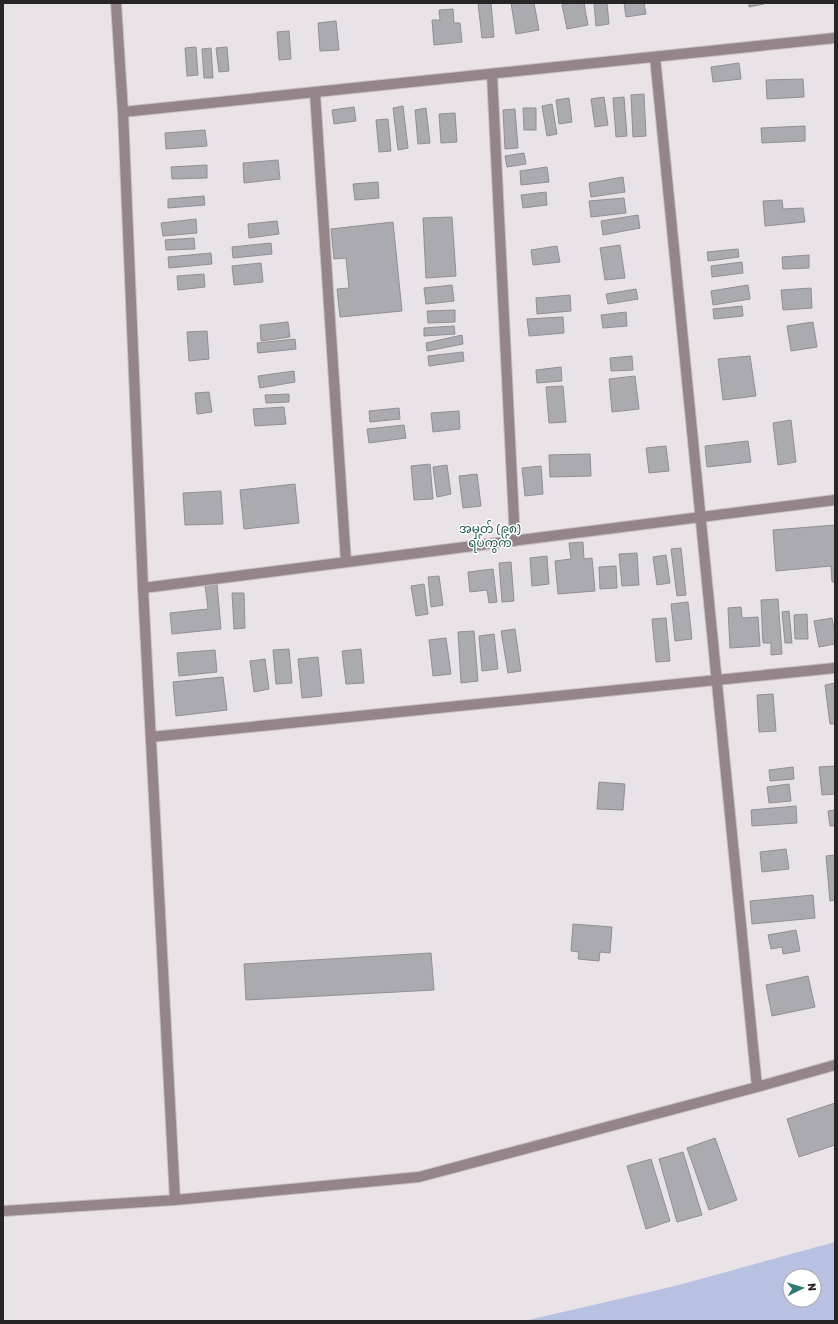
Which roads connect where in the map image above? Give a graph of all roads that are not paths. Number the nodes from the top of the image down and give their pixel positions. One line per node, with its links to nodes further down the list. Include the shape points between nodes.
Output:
1 (116, 3): 6 (street)
2 (835, 38): 3 (street)
3 (655, 57): 4 (street); 8 (street)
4 (492, 74): 5 (street); 9 (street)
5 (315, 93): 6 (street); 10 (street)
6 (123, 112): 11 (street)
7 (835, 500): 8 (street)
8 (700, 517): 9 (street); 13 (street)
9 (515, 541): 10 (street)
10 (346, 562): 11 (street)
11 (143, 588): 14 (street)
12 (835, 668): 13 (street)
13 (717, 680): 14 (street); 16 (street)
14 (151, 737): 17 (street)
15 (835, 1065): 16 (street)
16 (757, 1087): 17 (street, via 419,1176)
17 (175, 1200): 18 (street)
18 (3, 1211)

